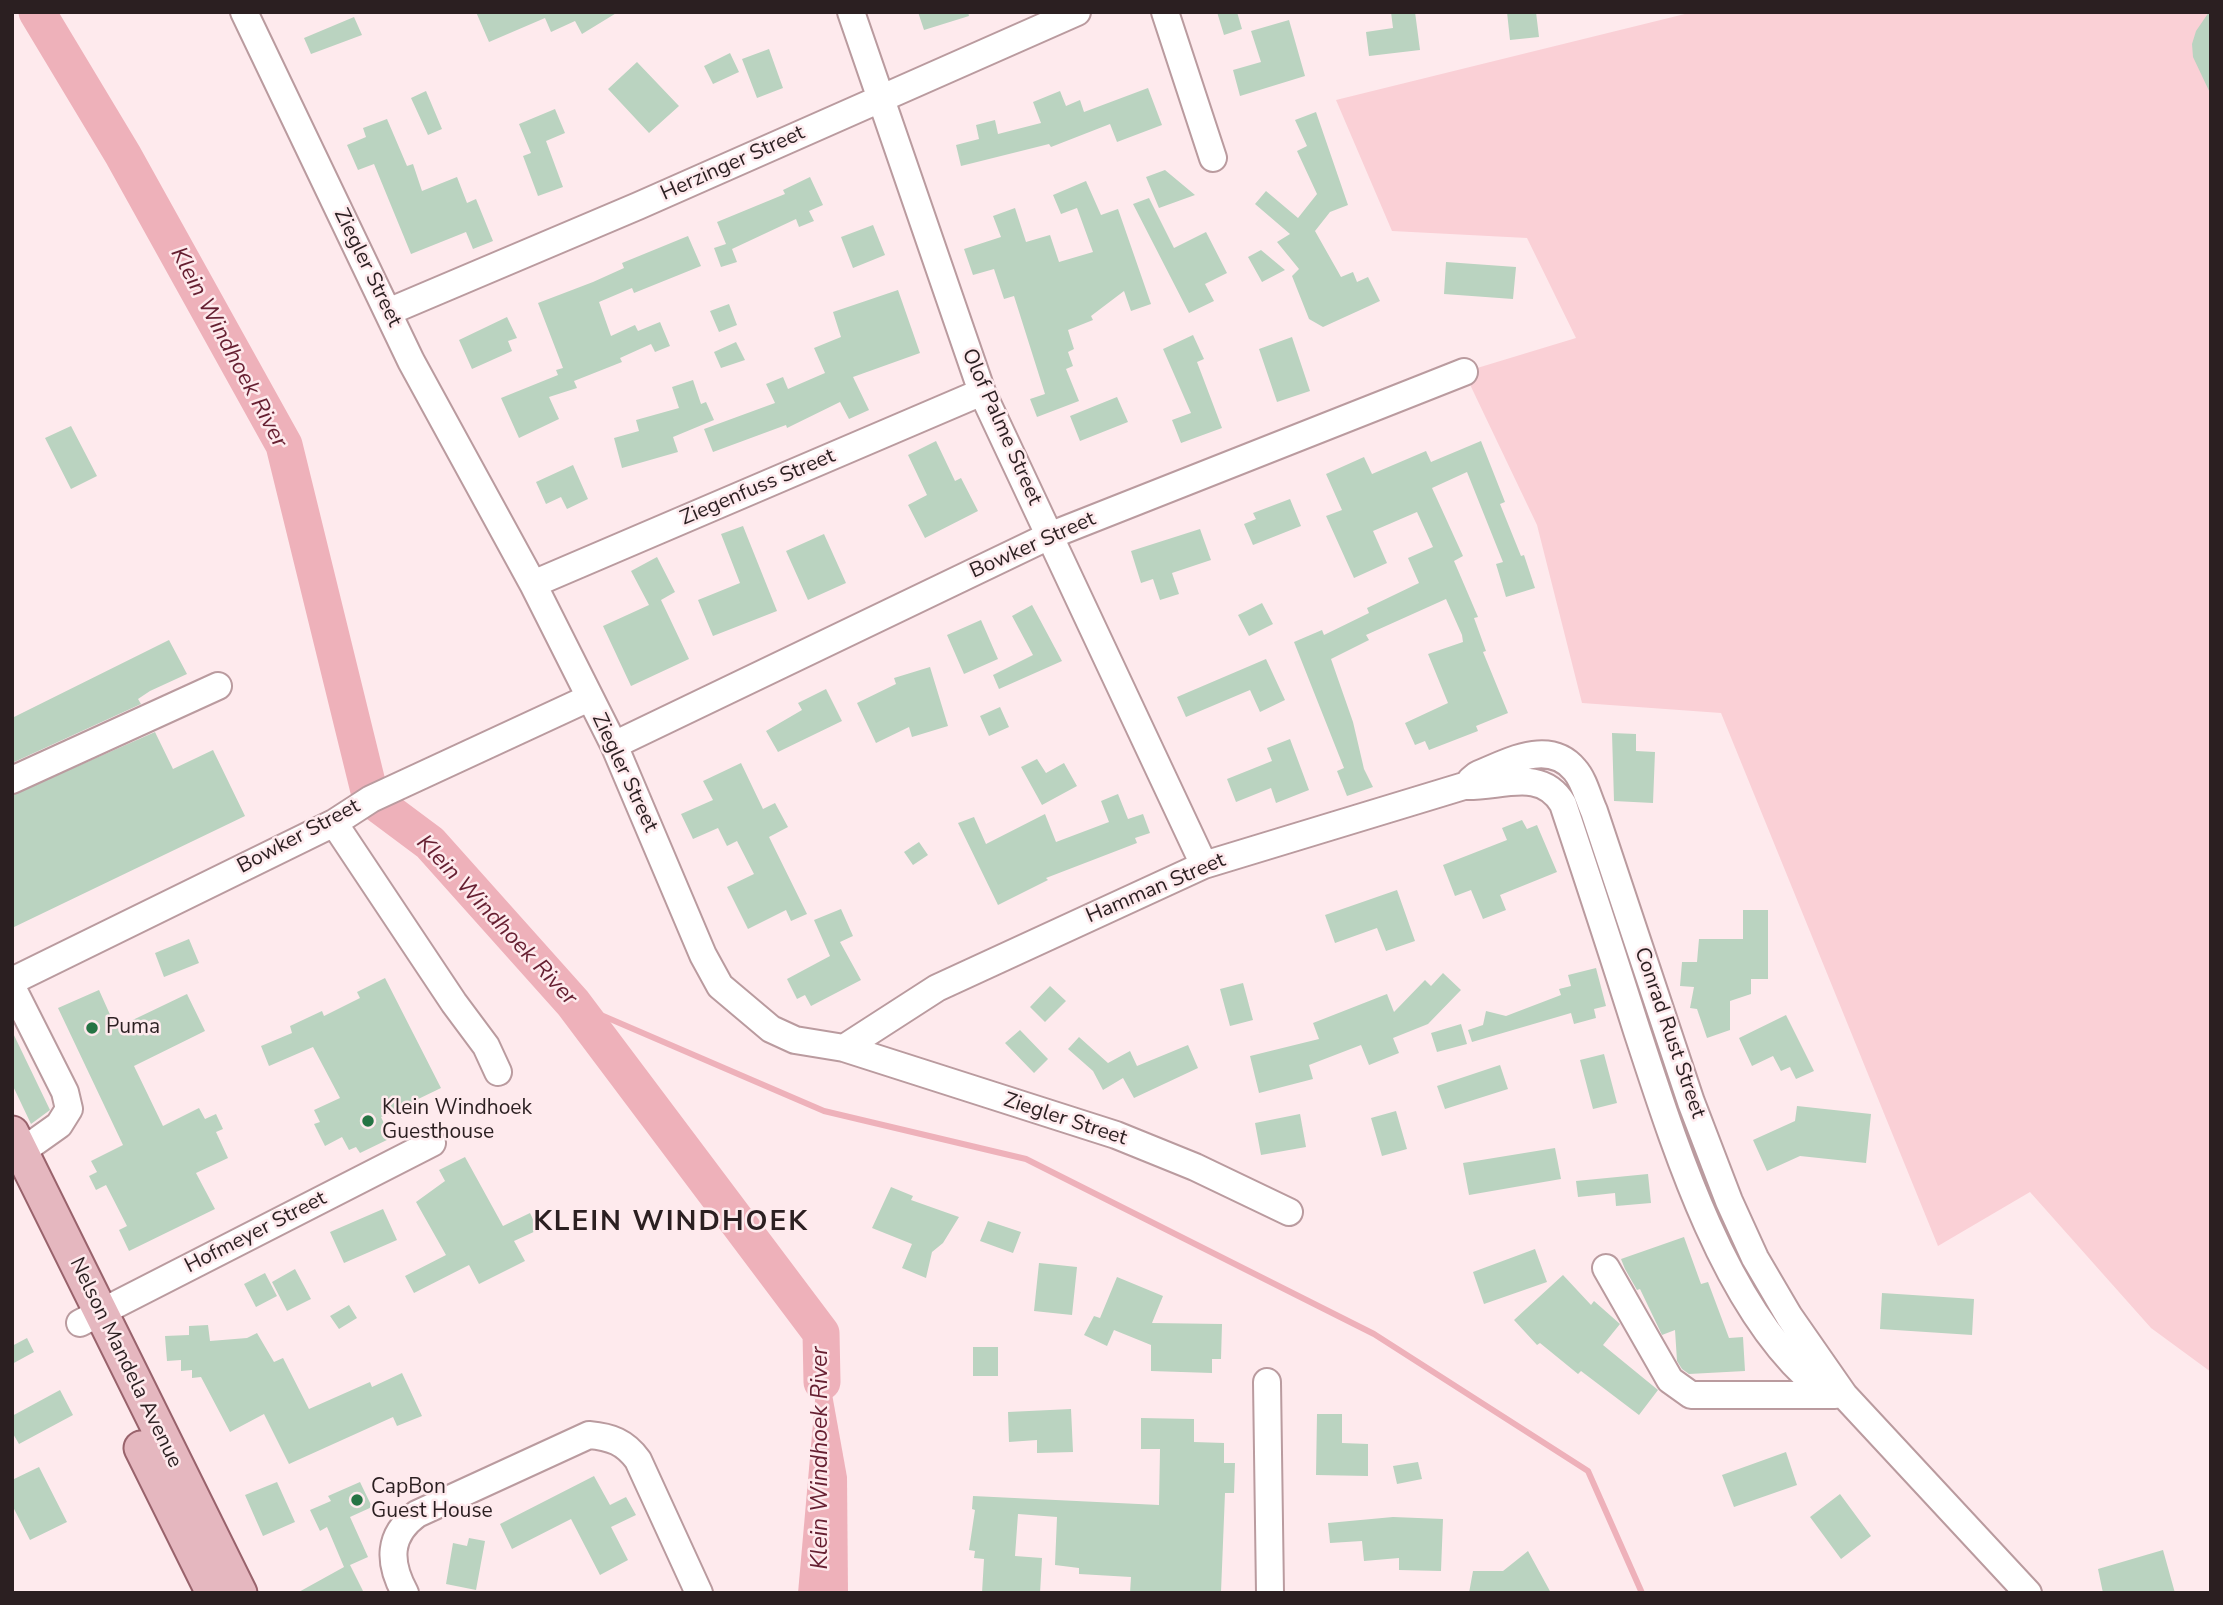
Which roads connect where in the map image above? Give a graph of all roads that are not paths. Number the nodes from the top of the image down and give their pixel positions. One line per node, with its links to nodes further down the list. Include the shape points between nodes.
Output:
1 (244, 12): 7 (street, Ziegler Street)
2 (851, 12): 5 (street, Olof Palme Street)
3 (1077, 12): 5 (street, Herzinger Street)
4 (1165, 12): 6 (street)
5 (881, 99): 7 (street, Herzinger Street); 9 (street, Olof Palme Street)
6 (1213, 158)
7 (388, 312): 11 (street, Ziegler Street)
8 (1464, 372): 10 (street, Bowker Street)
9 (982, 392): 10 (street, Olof Palme Street); 11 (street, Ziegenfuss Street)
10 (1049, 536): 14 (street, Bowker Street); 19 (street, Olof Palme Street)
11 (533, 584): 13 (street, Ziegler Street)
12 (218, 686): 15 (street)
13 (589, 698): 14 (street, Ziegler Street); 18 (street, Bowker Street, via 372,799)
14 (614, 745): 22 (street, Ziegler Street, via 720,986 771,1028 795,1040)
15 (12, 780)
16 (1531, 780): 17 (street, Hamman Street); 31 (street, Conrad Rust Street, via 1556,792 1563,804 1679,1160 1710,1228 1744,1293 1783,1350 1808,1378)
17 (1464, 786): 19 (street, Hamman Street); 31 (street, Conrad Rust Street, via 1477,775 1531,755 1562,759 1576,770 1729,1200 1755,1258 1789,1316)
18 (334, 823): 20 (street, Bowker Street); 23 (street, via 486,1046)
19 (1204, 865): 22 (street, Hamman Street, via 937,988)
20 (12, 981)
21 (12, 987): 24 (street, via 65,1092 69,1109 59,1125)
22 (844, 1048): 27 (street, Ziegler Street, via 1116,1135)
23 (498, 1072)
24 (17, 1142): 29 (main road, Nelson Mandela Avenue)
25 (432, 1143): 29 (street, Hofmeyer Street)
26 (12, 1186): 29 (main road, Nelson Mandela Avenue)
27 (1289, 1212)
28 (1605, 1268): 31 (street, via 1670,1380 1691,1395)
29 (90, 1318): 32 (main road, Nelson Mandela Avenue); 33 (main road, Nelson Mandela Avenue)
30 (1267, 1382): 36 (street)
31 (1844, 1395): 37 (street, Conrad Rust Street)
32 (213, 1593)
33 (240, 1593)
34 (404, 1593): 35 (street, via 394,1560 394,1541 402,1524 589,1435 608,1436 628,1447 638,1460)
35 (699, 1593)
36 (1270, 1593)
37 (2028, 1593)

